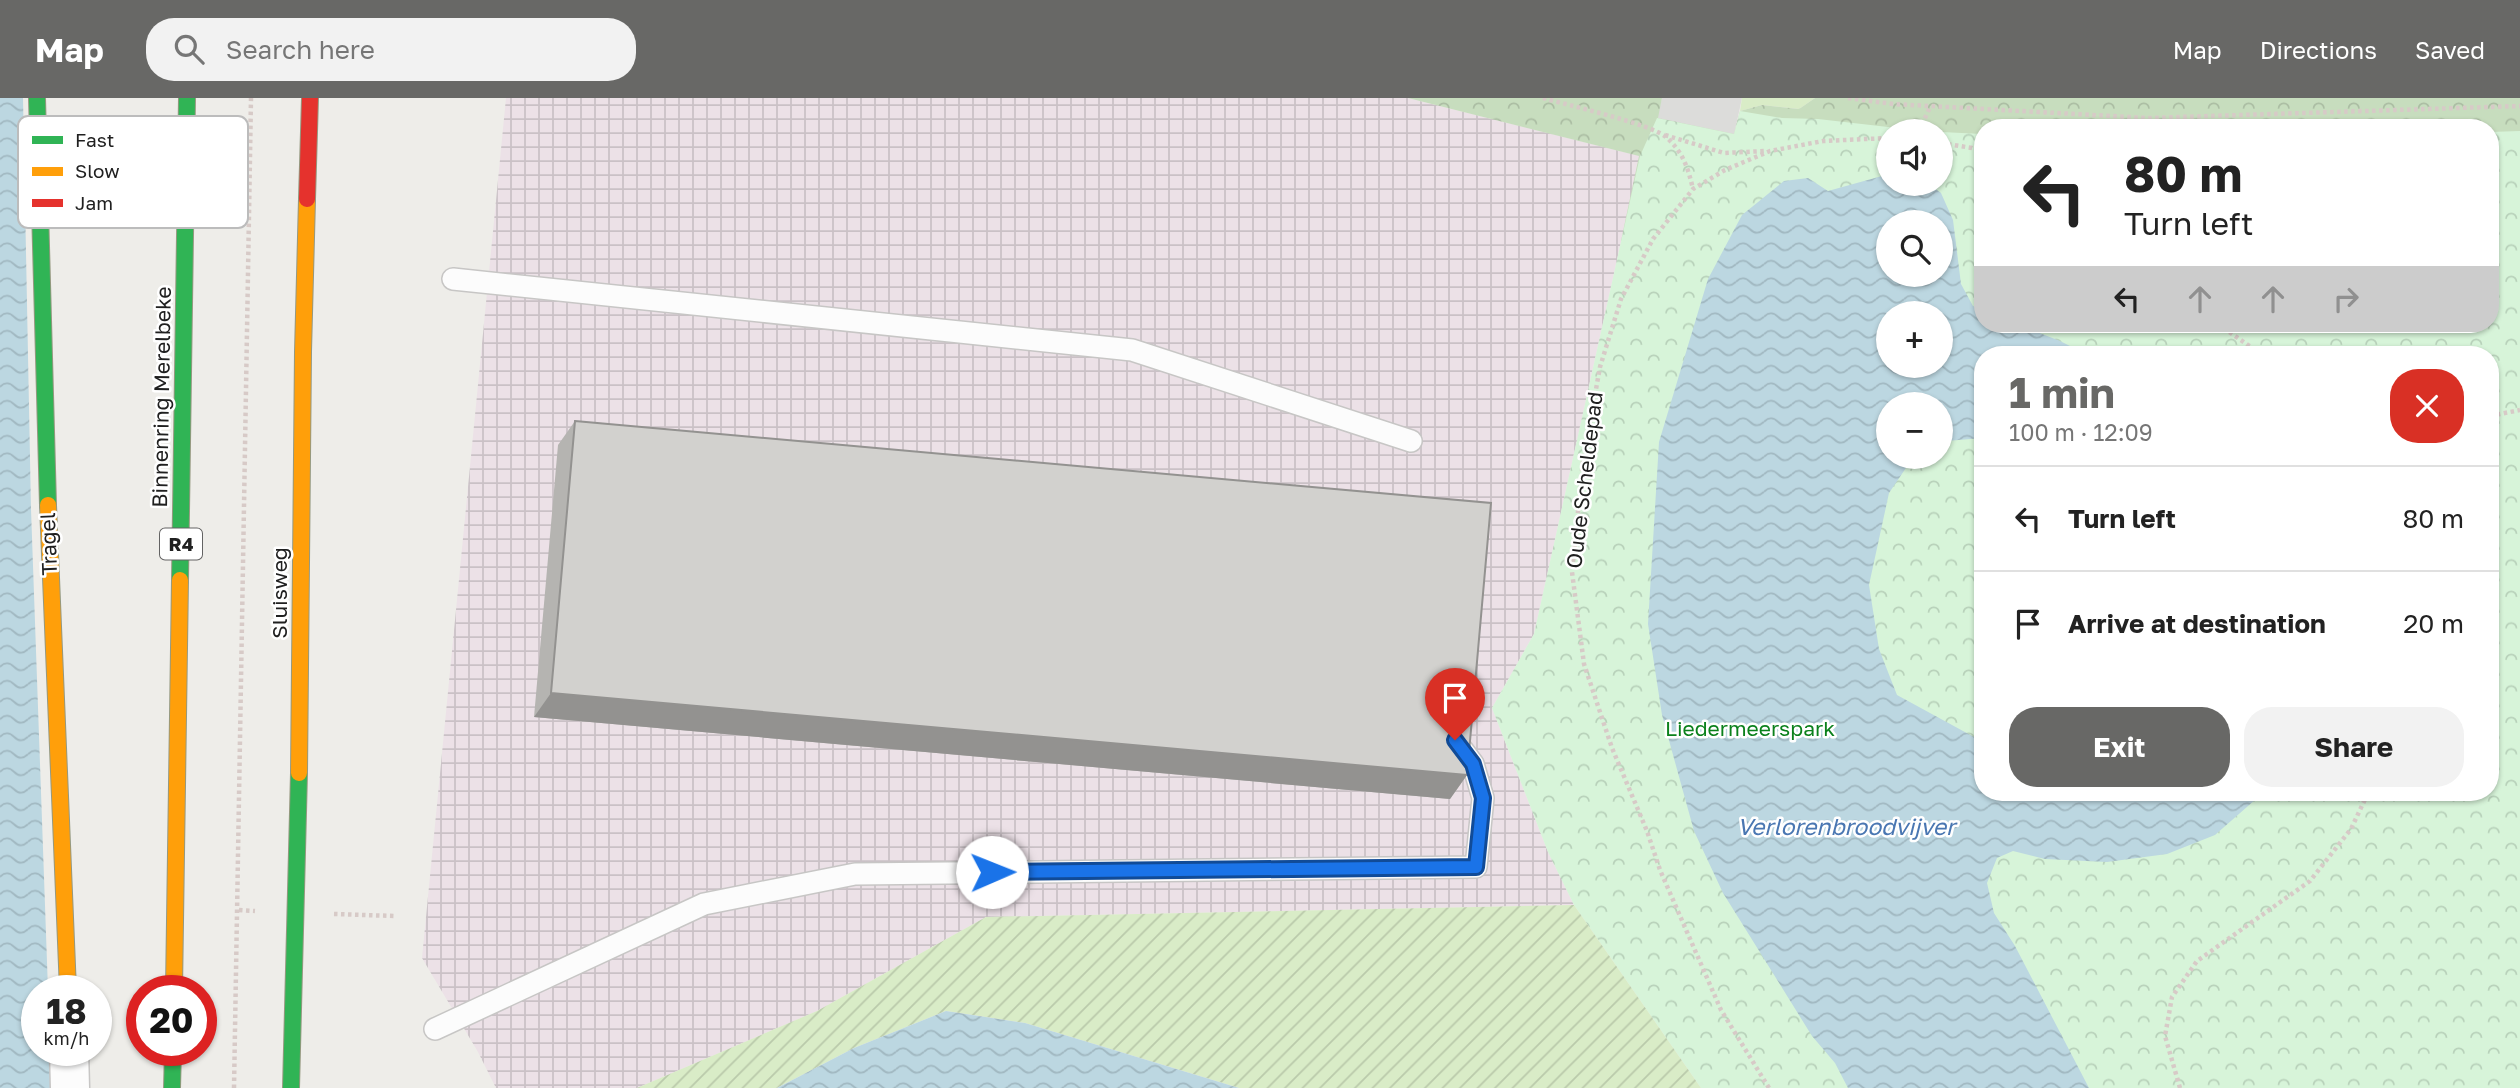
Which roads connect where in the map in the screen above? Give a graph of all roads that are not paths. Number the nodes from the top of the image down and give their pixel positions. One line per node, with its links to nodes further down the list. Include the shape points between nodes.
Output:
1 (37, 98): 4 (main road, Tragel)
2 (187, 98): 5 (main road, Binnenring Merelbeke / R4)
3 (310, 98): 18 (main road, Sluisweg)
4 (37, 116)
5 (187, 116)
6 (40, 228): 11 (main road, Tragel)
7 (185, 228): 12 (main road, Binnenring Merelbeke / R4)
8 (453, 279): 9 (lane, via 1132,350)
9 (1411, 441)
10 (1455, 740): 13 (lane, via 1473,764 1483,798 1476,867 855,874 704,904)
11 (67, 975)
12 (174, 975)
13 (435, 1029)
14 (69, 1066): 16 (street)
15 (173, 1066): 17 (main road)
16 (70, 1088)
17 (172, 1088)
18 (291, 1088)

